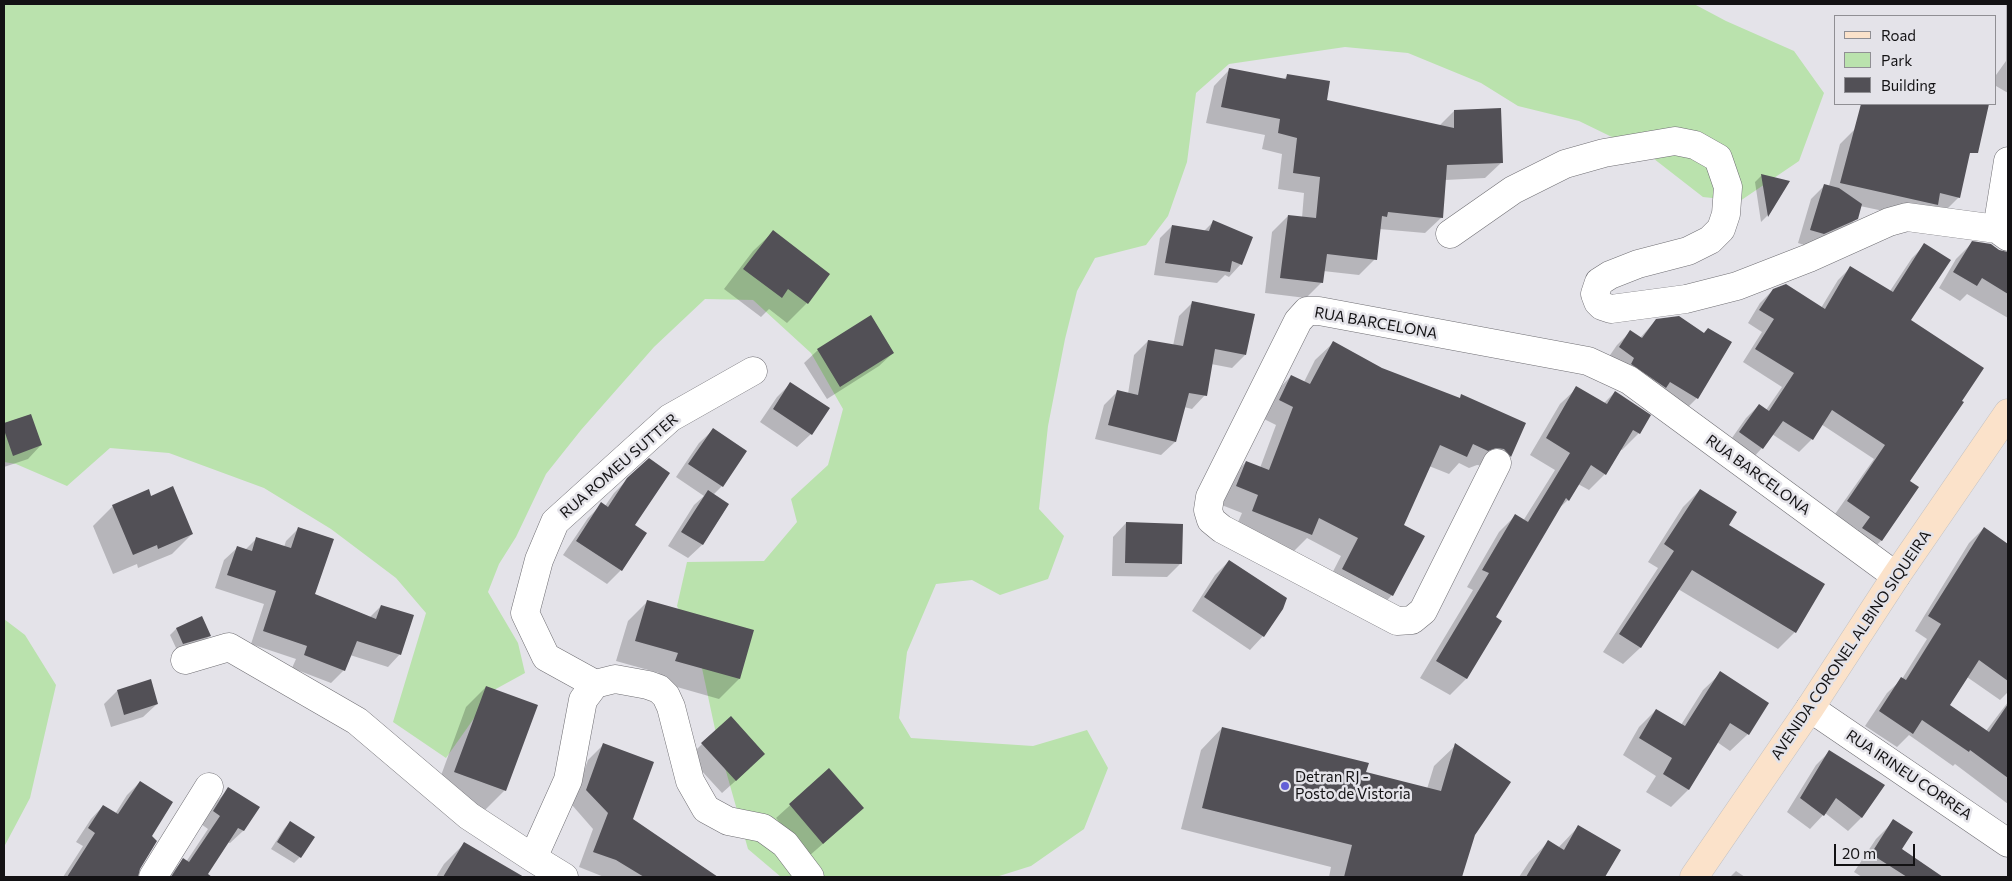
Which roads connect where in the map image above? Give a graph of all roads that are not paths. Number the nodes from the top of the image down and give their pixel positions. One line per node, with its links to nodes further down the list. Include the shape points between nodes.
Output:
1 (2008, 161): 2 (street)
2 (2003, 233): 3 (street, via 1907,217 1737,286 1686,299 1611,310 1598,302 1595,294 1599,282 1638,264 1688,251 1710,240 1721,229 1728,187 1718,158 1695,145 1675,141 1604,153 1566,164 1514,190)
3 (1450, 234)
4 (753, 371): 9 (street, RUA ROMEU SUTTER, via 670,418 555,522 538,560 525,613 546,657)
5 (2008, 413): 7 (main road, AVENIDA CORONEL ALBINO SIQUEIRA)
6 (1497, 463): 7 (street, RUA BARCELONA, via 1423,611 1412,620 1396,621 1222,529 1211,520 1208,510 1210,497 1298,321 1307,312 1319,311 1588,361 1629,380)
7 (1896, 576): 10 (main road, AVENIDA CORONEL ALBINO SIQUEIRA)
8 (186, 660): 13 (street, via 229,648 357,721 470,816)
9 (595, 684): 13 (street, via 583,700 568,780); 16 (street, via 615,679 659,689 671,707 690,781 706,809 728,821 763,828 785,844)
10 (1810, 708): 12 (street, RUA IRINEU CORREA); 17 (main road, AVENIDA CORONEL ALBINO SIQUEIRA)
11 (209, 787): 14 (street)
12 (2008, 843)
13 (533, 858): 15 (street)
14 (152, 877)
15 (564, 877)
16 (810, 877)
17 (1694, 877)

